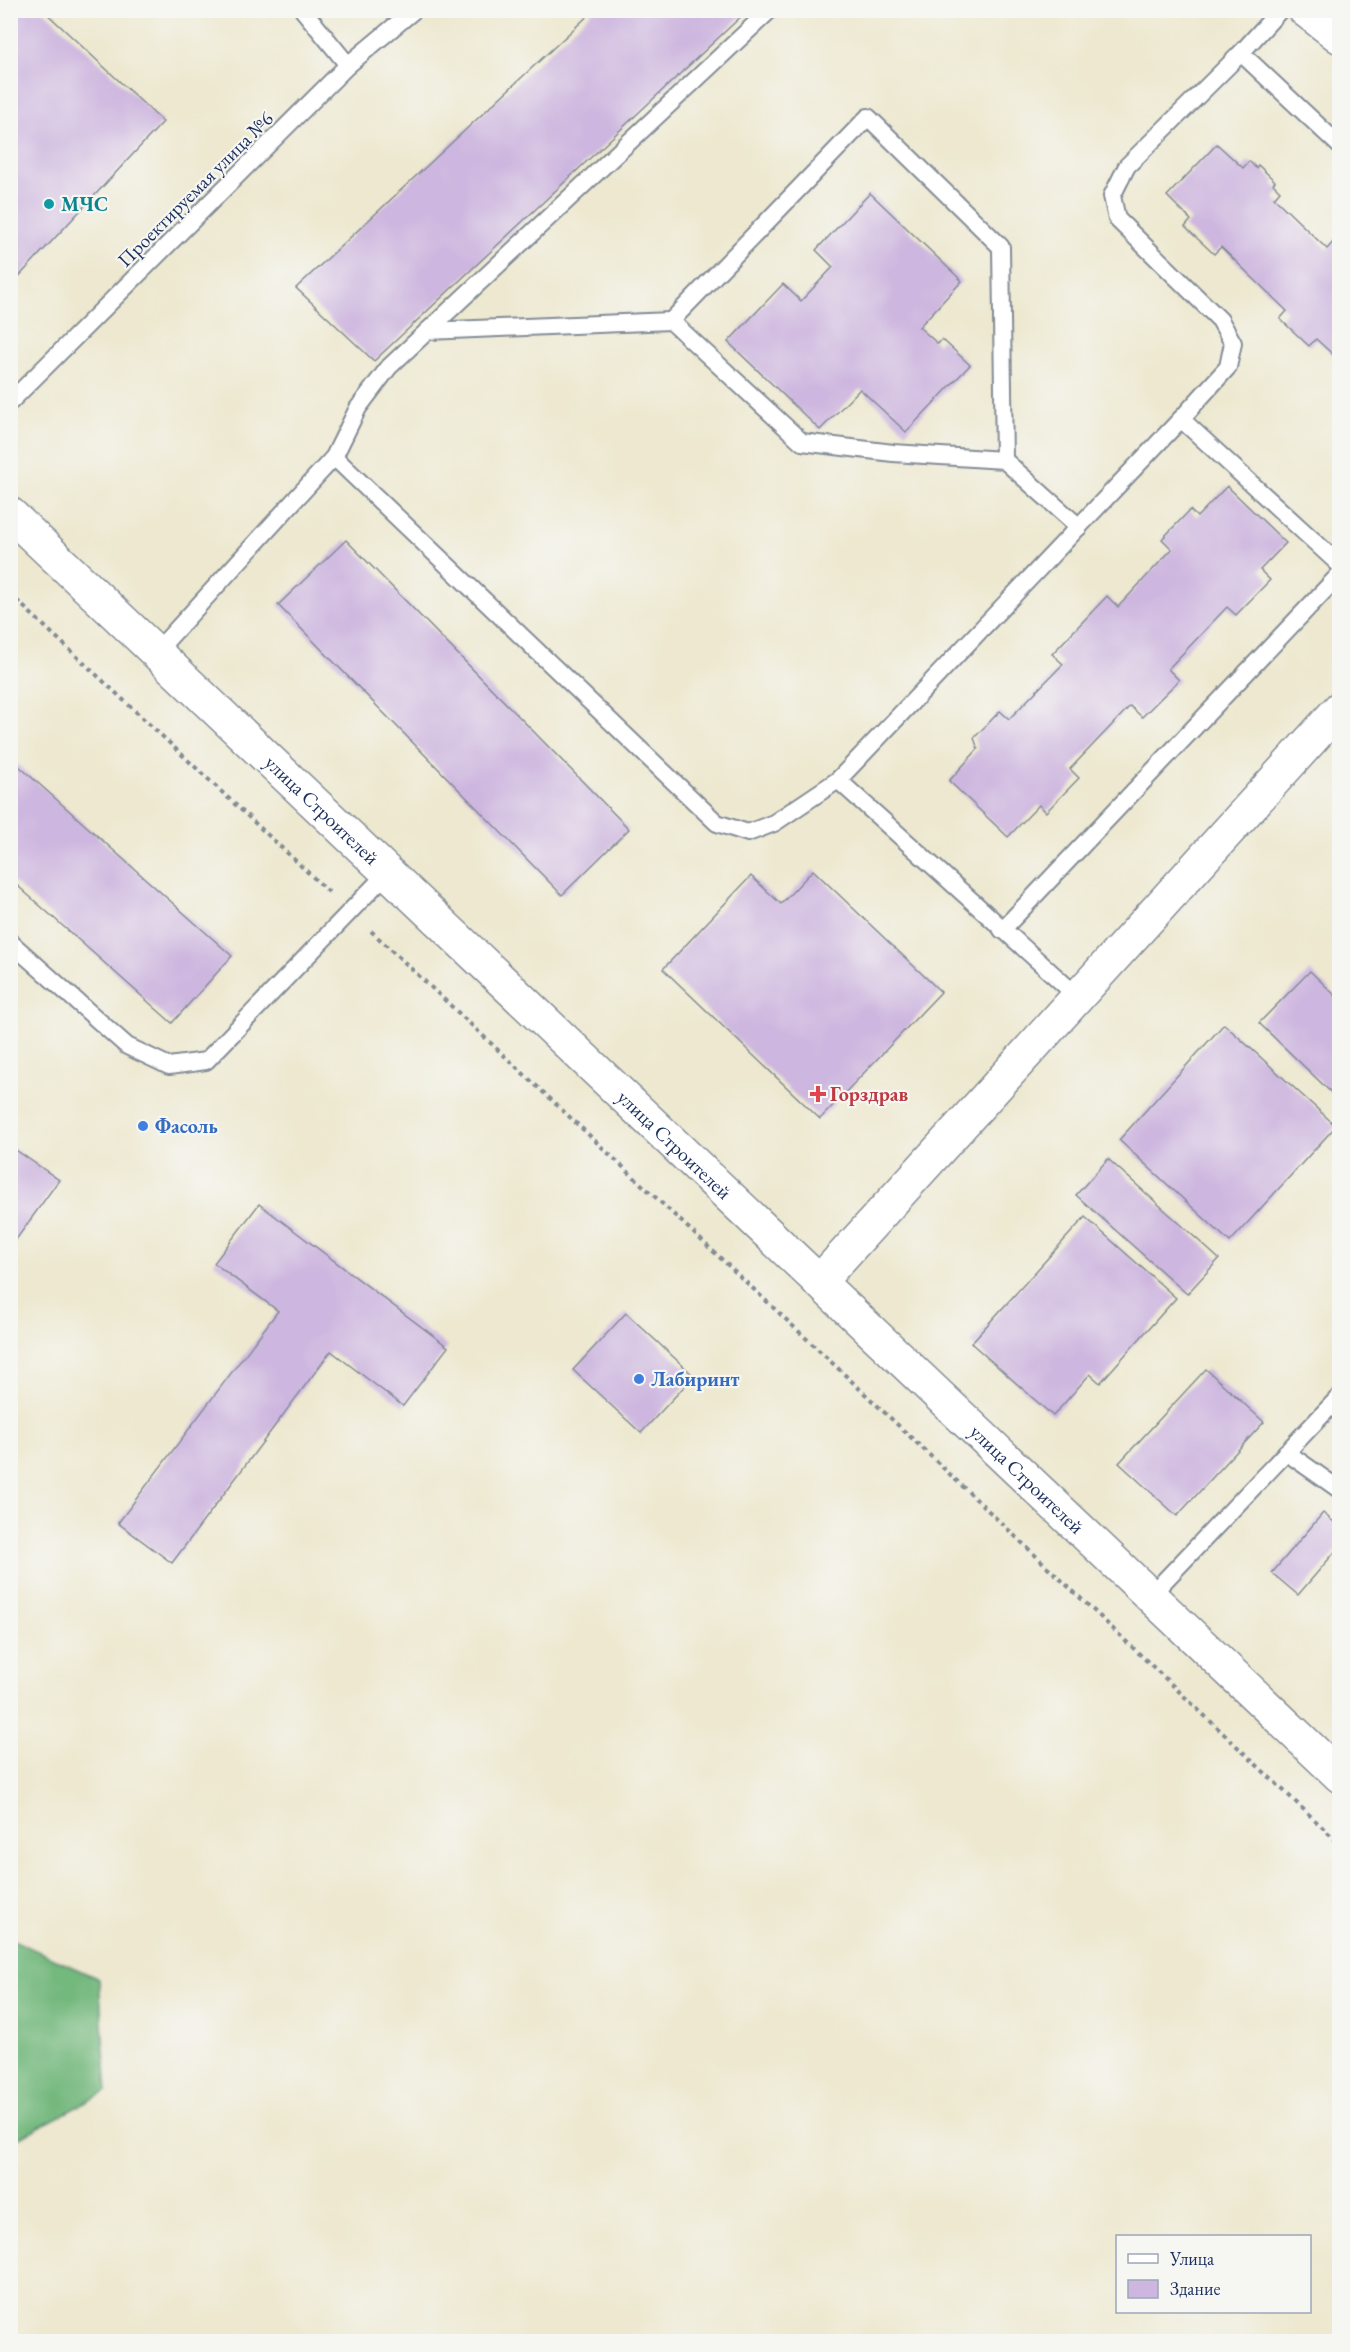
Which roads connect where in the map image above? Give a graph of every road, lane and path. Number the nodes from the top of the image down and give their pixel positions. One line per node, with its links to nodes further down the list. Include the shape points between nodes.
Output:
1 (303, 10): 8 (lane)
2 (414, 10): 8 (lane, Проектируемая улица №6)
3 (770, 10): 11 (lane)
4 (1280, 10): 7 (lane)
5 (1305, 10): 6 (street)
6 (1340, 37)
7 (1241, 53): 9 (lane); 13 (lane, via 1127,166 1112,196 1118,219 1220,320 1233,343 1228,367)
8 (348, 65): 12 (lane, Проектируемая улица №6)
9 (1340, 146)
10 (671, 321): 11 (lane); 15 (lane, via 802,442); 15 (lane, via 868,117 1001,247)
11 (427, 331): 14 (lane, via 389,367 364,400)
12 (10, 402)
13 (1181, 419): 17 (lane); 18 (lane)
14 (334, 457): 21 (lane); 23 (lane, via 717,823 748,833 774,823)
15 (1004, 460): 17 (lane)
16 (10, 514): 21 (street, улица Строителей)
17 (1079, 527): 23 (lane)
18 (1340, 565)
19 (1340, 574): 27 (lane)
20 (10, 594): 25 (path)
21 (156, 652): 24 (street, улица Строителей)
22 (1340, 708): 29 (street)
23 (838, 780): 27 (lane)
24 (388, 872): 28 (lane, via 206,1061 168,1066 127,1046); 30 (street, улица Строителей)
25 (335, 897)
26 (370, 930): 36 (path)
27 (1002, 930): 29 (lane)
28 (10, 942)
29 (1078, 997): 30 (street)
30 (819, 1282): 34 (street, улица Строителей)
31 (1340, 1396): 32 (lane)
32 (1286, 1452): 33 (lane); 34 (lane)
33 (1340, 1490)
34 (1150, 1596): 35 (street, улица Строителей)
35 (1340, 1776)
36 (1340, 1844)

